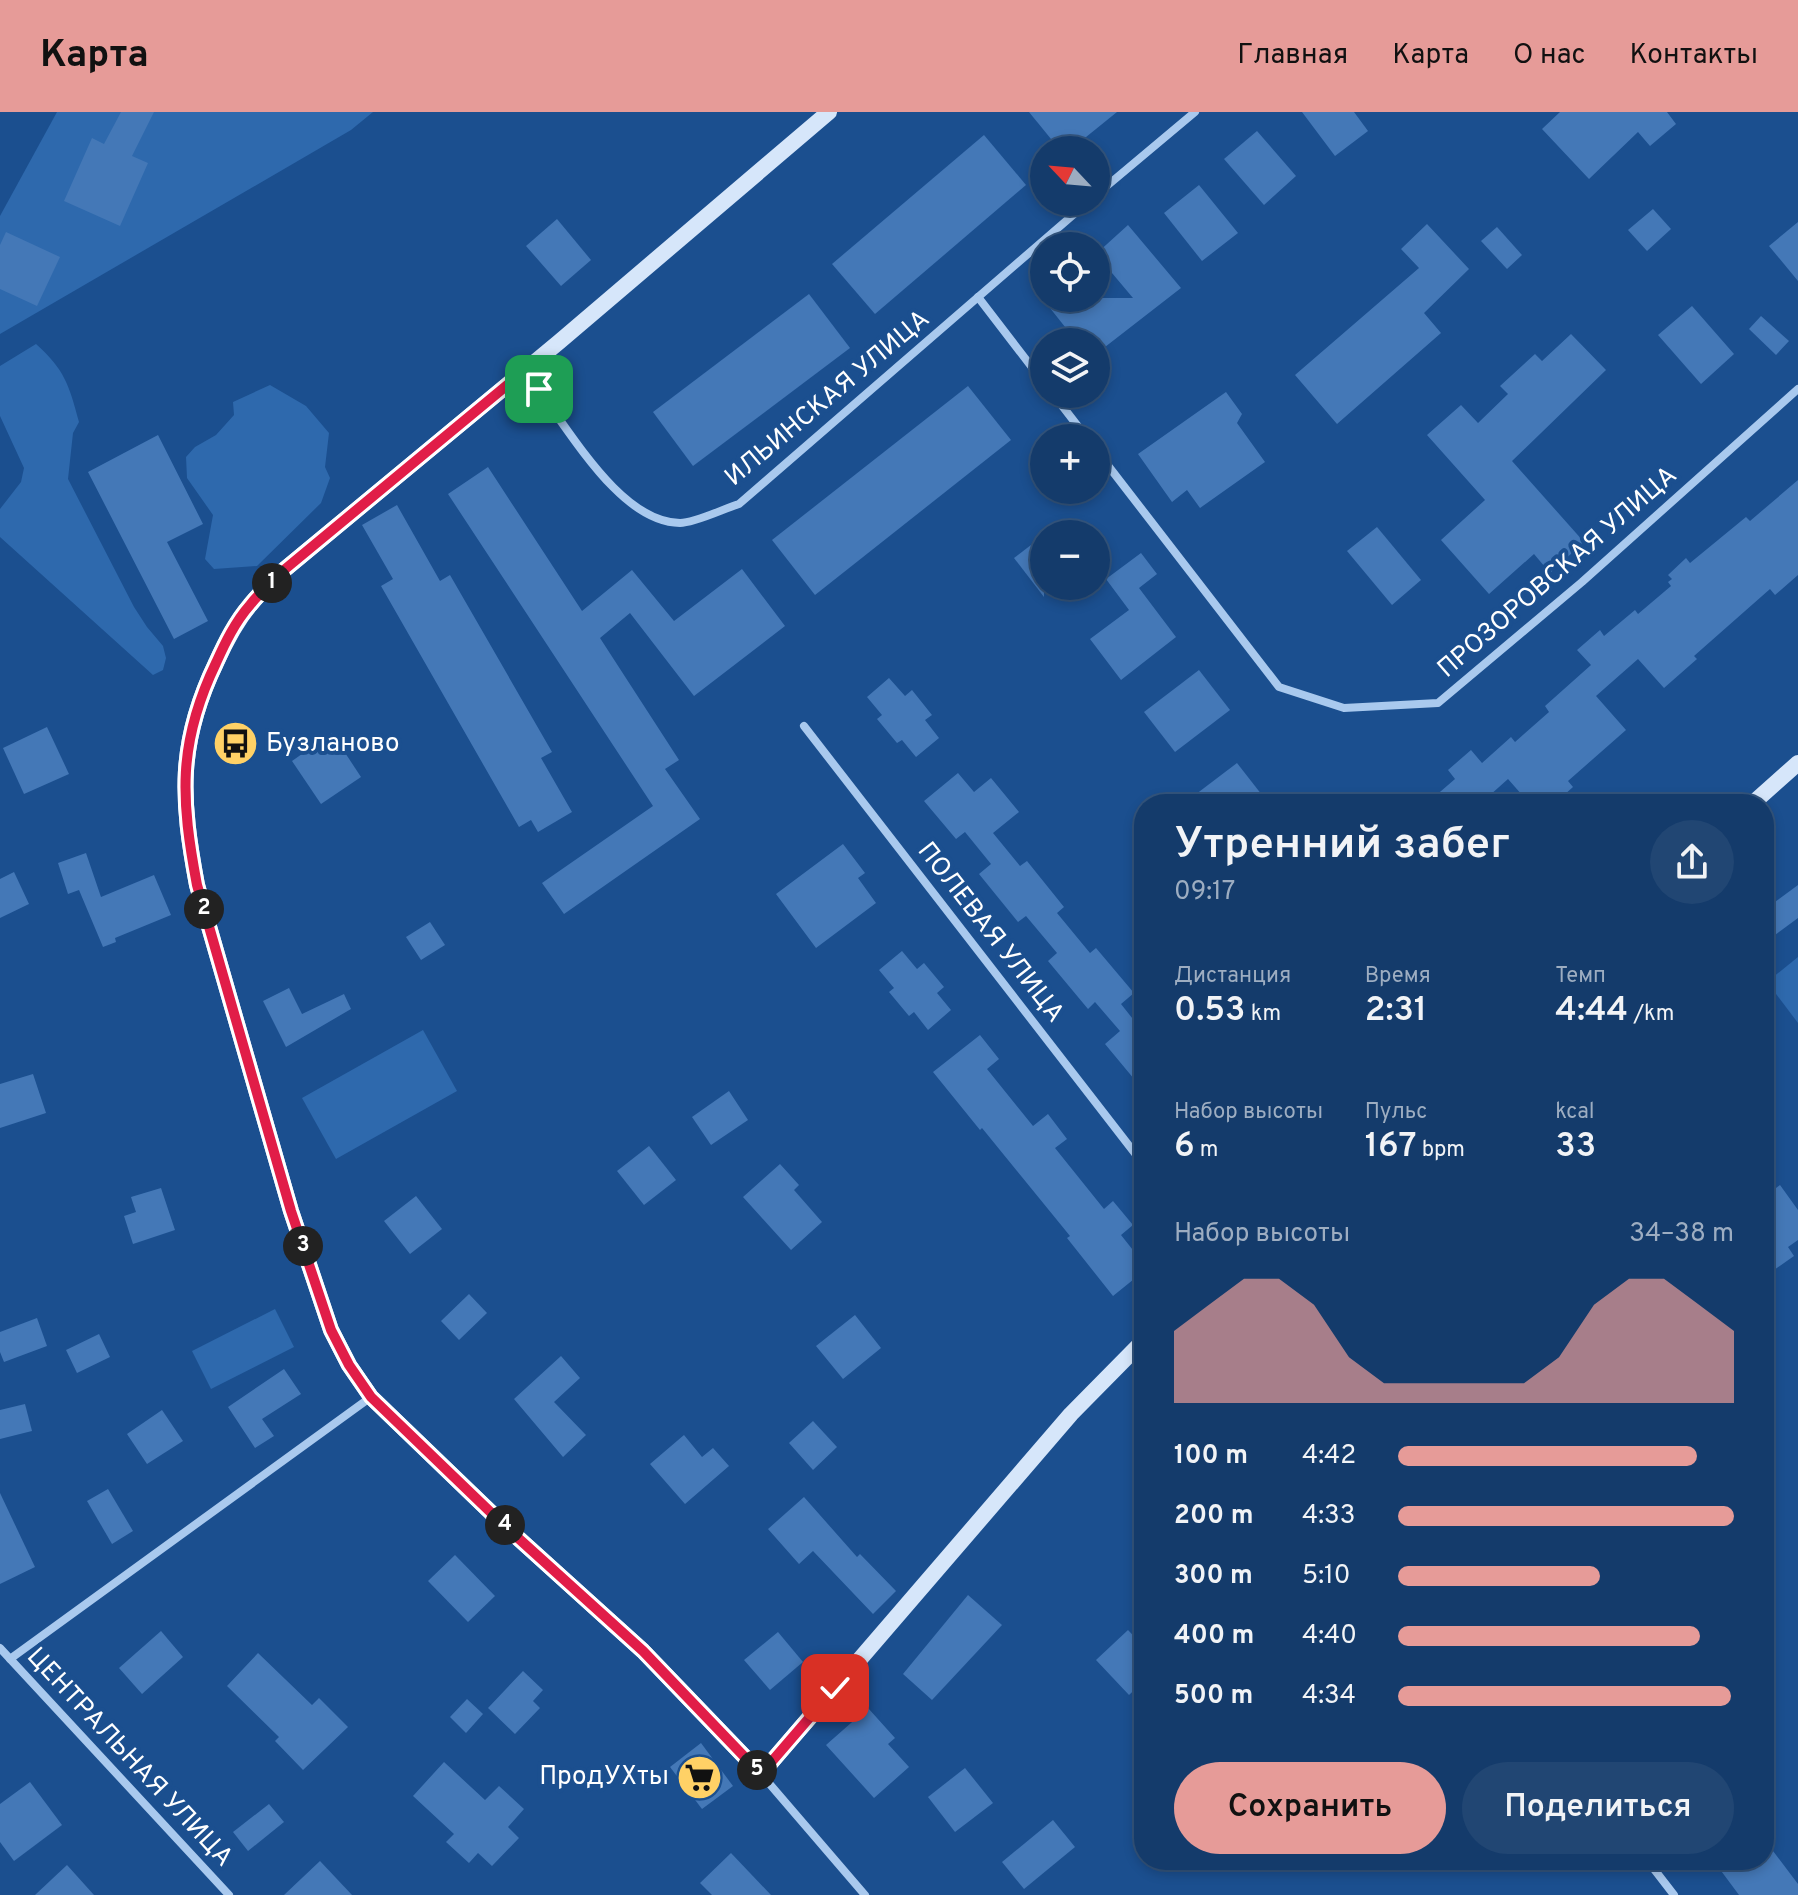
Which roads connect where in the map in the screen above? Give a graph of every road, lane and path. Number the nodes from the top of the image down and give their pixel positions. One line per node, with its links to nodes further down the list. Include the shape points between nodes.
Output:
1 (829, 112): 7 (street)
2 (1195, 112): 3 (street)
3 (1110, 183)
4 (1072, 216): 5 (street, ИЛЬИНСКАЯ УЛИЦА)
5 (978, 297): 6 (street); 7 (street, ИЛЬИНСКАЯ УЛИЦА, via 739,504 681,523 651,517 618,494)
6 (1030, 365)
7 (523, 372): 17 (street, via 249,605 194,712 184,790 197,885 317,1291 341,1350)
8 (1798, 389): 11 (street, ПРОЗОРОВСКАЯ УЛИЦА, via 1438,703 1344,708 1279,687)
9 (1064, 408): 10 (street)
10 (1076, 424)
11 (1110, 468)
12 (804, 726): 15 (street, ПОЛЕВАЯ УЛИЦА)
13 (1798, 763): 14 (street)
14 (1763, 794)
15 (1134, 1152)
16 (1134, 1350): 20 (street, via 1071,1414)
17 (371, 1397): 19 (street); 20 (street, via 643,1651)
18 (0, 1648): 19 (street, ЦЕНТРАЛЬНАЯ УЛИЦА)
19 (10, 1659): 22 (street, ЦЕНТРАЛЬНАЯ УЛИЦА)
20 (761, 1774): 23 (street)
21 (1655, 1870): 24 (street)
22 (229, 1895)
23 (865, 1895)
24 (1674, 1895)

